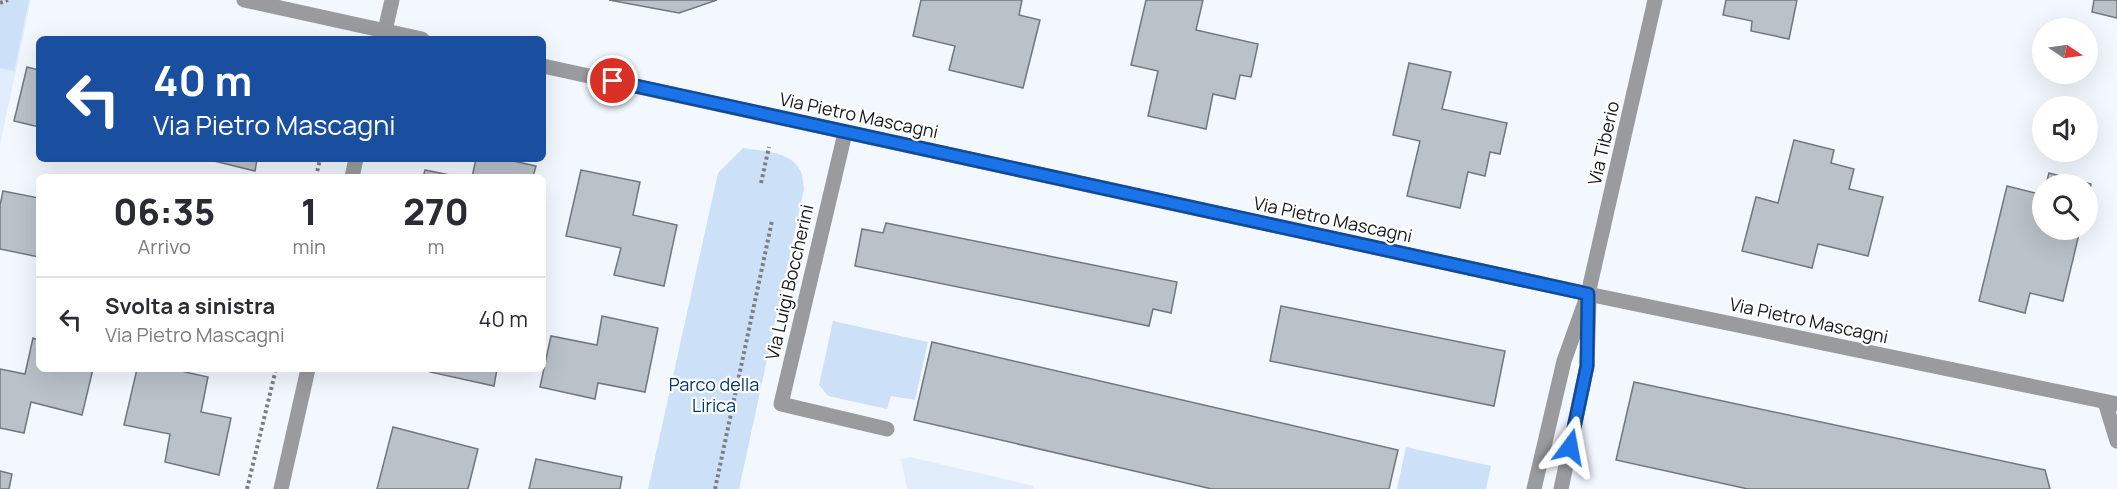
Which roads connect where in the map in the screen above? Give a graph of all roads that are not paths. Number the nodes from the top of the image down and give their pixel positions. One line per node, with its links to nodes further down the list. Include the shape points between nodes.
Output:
1 (244, 0): 4 (street)
2 (392, 0): 4 (street)
3 (1655, 0): 7 (street, Via Tiberio)
4 (384, 35)
5 (546, 67): 6 (street, Via Pietro Mascagni)
6 (845, 133): 7 (street, Via Pietro Mascagni); 10 (street, Via Luigi Boccherini, via 781,404)
7 (1588, 294): 9 (street, Via Pietro Mascagni); 13 (street, via 1564,361); 14 (street, via 1587,366)
8 (307, 372): 12 (street)
9 (2111, 403): 11 (street)
10 (887, 429)
11 (2117, 441)
12 (281, 489)
13 (1534, 489)
14 (1561, 489)

